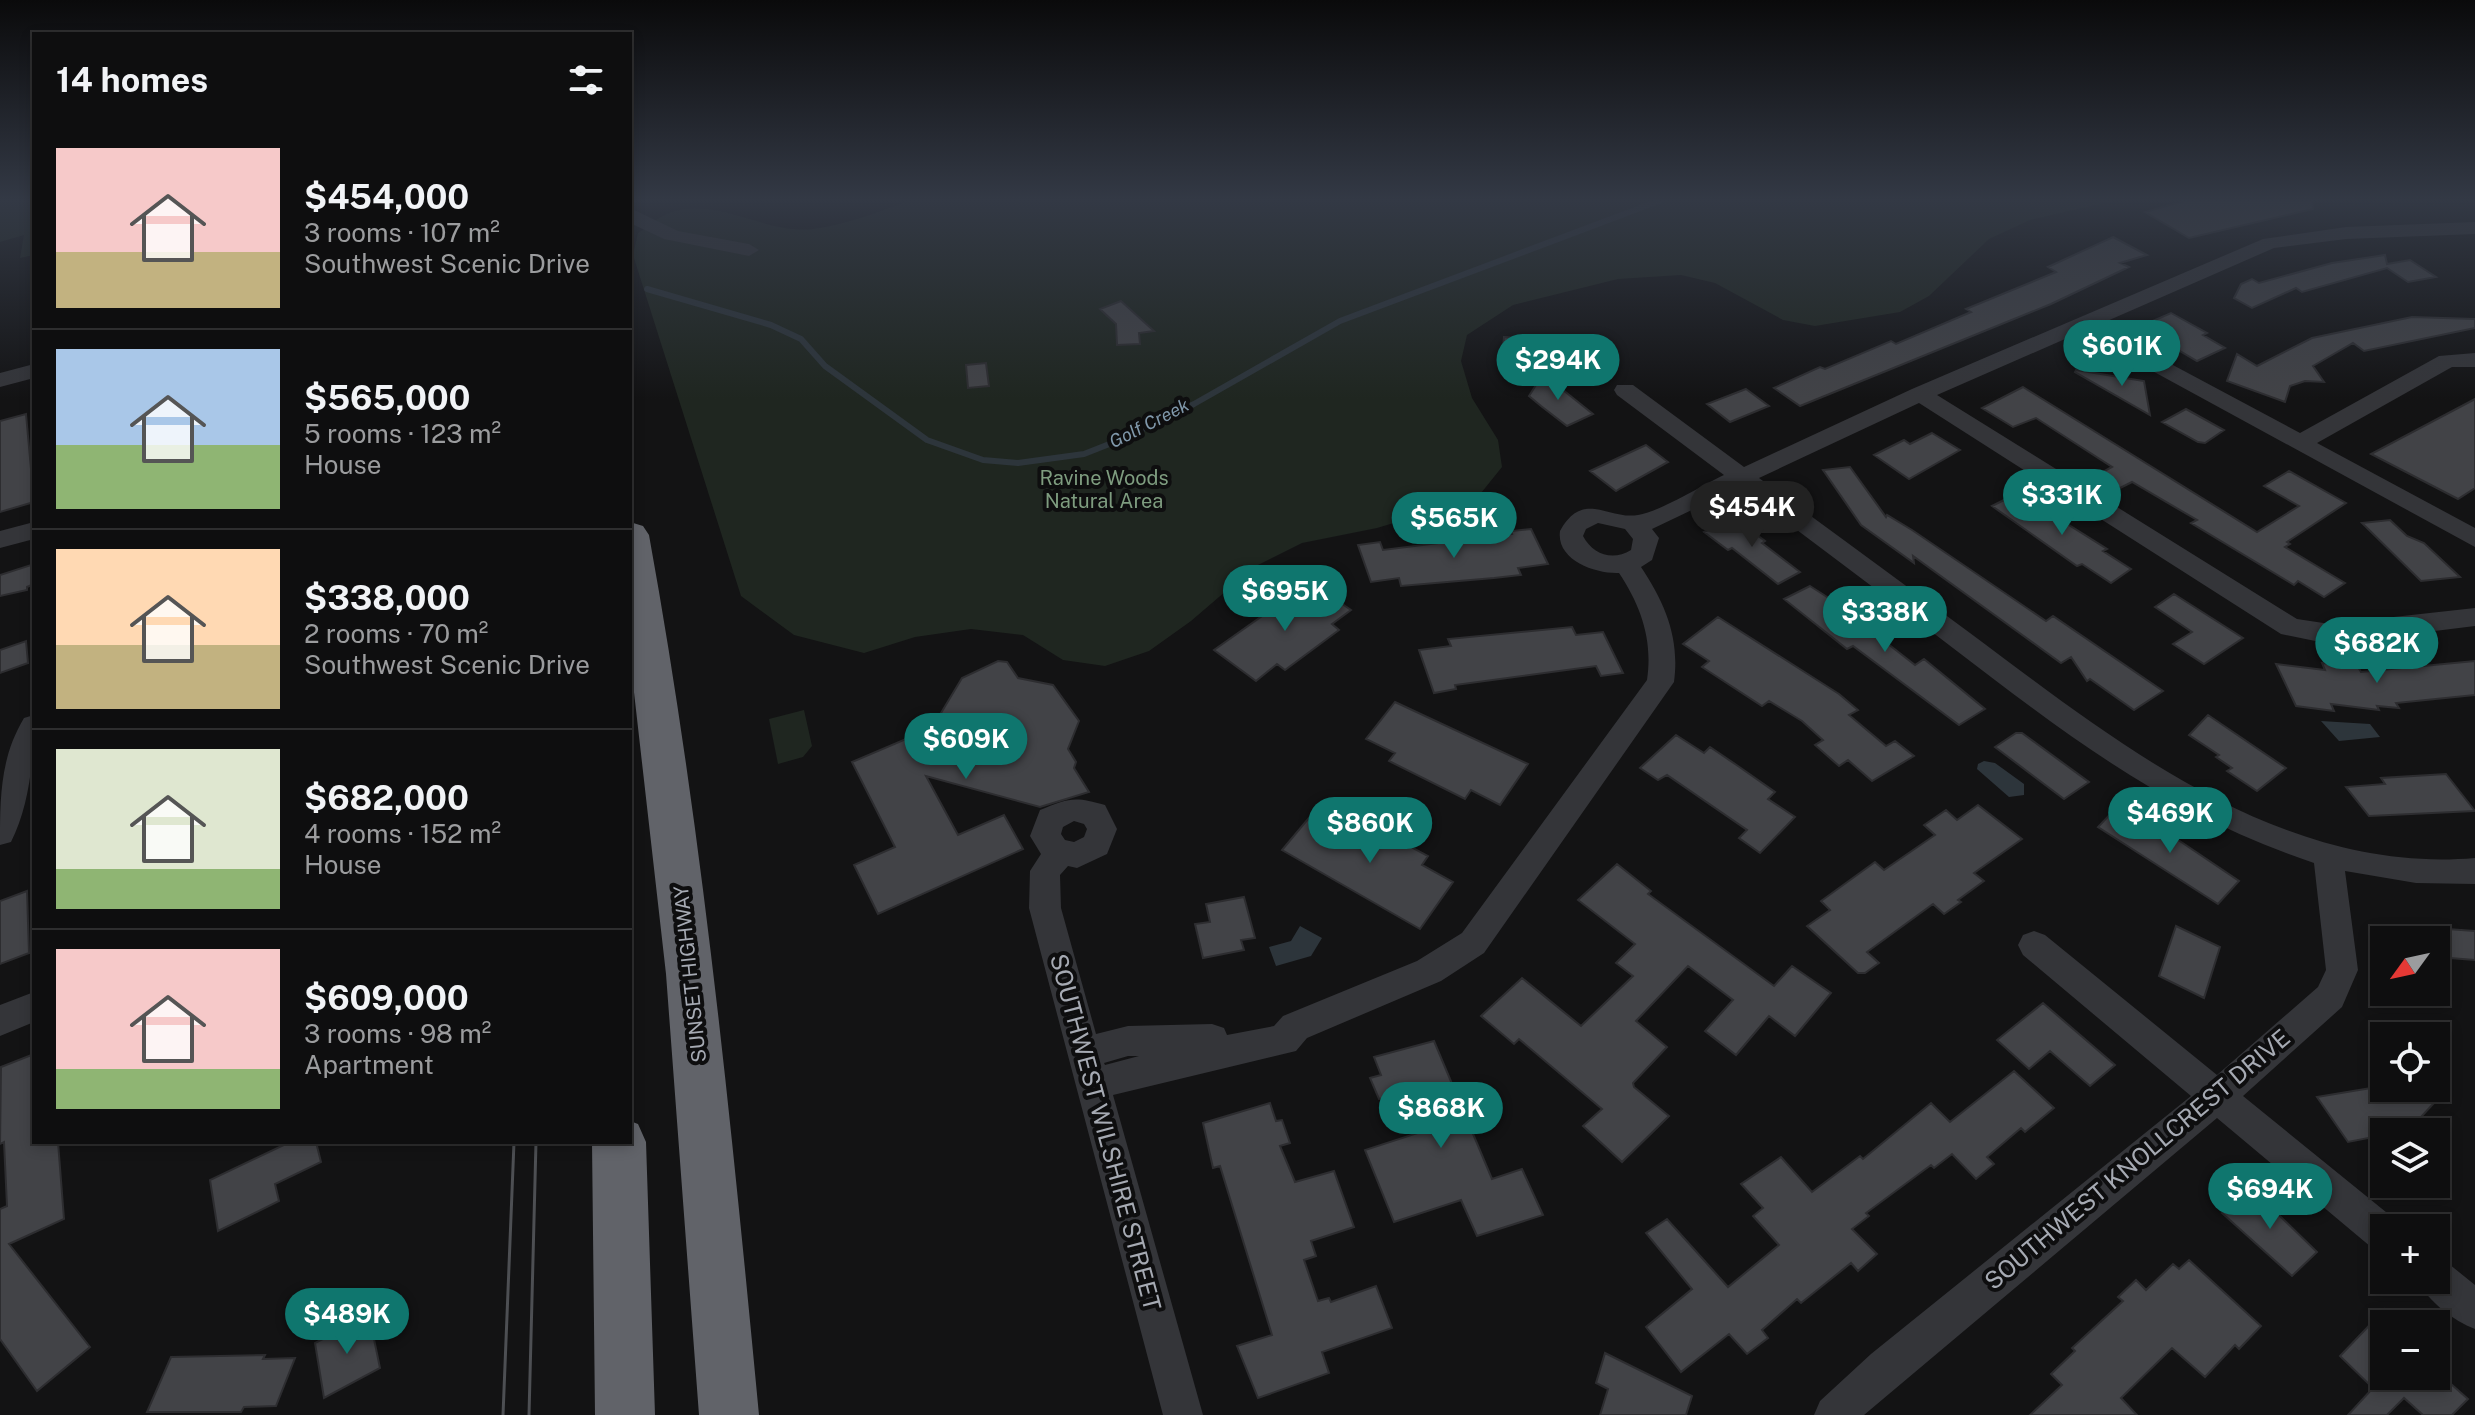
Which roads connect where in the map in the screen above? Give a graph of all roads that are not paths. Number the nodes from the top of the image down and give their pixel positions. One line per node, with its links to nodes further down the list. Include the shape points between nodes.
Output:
1 (2215, 267): 2 (street)
2 (2083, 325): 7 (street); 8 (street)
3 (2475, 360): 8 (street, via 2447,361)
4 (32, 372): 5 (street)
5 (0, 380)
6 (1625, 390): 9 (street)
7 (1920, 394): 9 (street); 16 (street, via 2290,627 2330,634)
8 (2300, 443): 12 (street)
9 (1740, 476): 10 (street); 20 (street, via 2167,787 2211,812)
10 (1636, 526): 15 (street, via 1646,547); 15 (street, via 1598,515 1573,528 1574,544 1589,558)
11 (32, 531): 13 (street)
12 (2475, 539)
13 (0, 540)
14 (632, 547): 32 (highway, SUNSET HIGHWAY, via 686,925)
15 (1626, 564): 25 (street, via 1650,599 1661,637 1665,654 1660,682 1473,943 1393,988 1295,1027 1284,1040 1192,1058)
16 (2475, 617)
17 (32, 728): 18 (street, via 6,759 7,815)
18 (0, 833)
19 (1061, 853): 25 (street, SOUTHWEST WILSHIRE STREET, via 1045,871 1042,888)
20 (2328, 855): 21 (street, via 2359,864); 26 (street, SOUTHWEST KNOLLCREST DRIVE, via 2342,970 2330,997)
21 (2475, 871)
22 (2034, 945): 26 (street)
23 (32, 1008): 24 (street)
24 (0, 1021)
25 (1090, 1069): 33 (street, SOUTHWEST WILSHIRE STREET)
26 (2218, 1096): 28 (street); 34 (street, SOUTHWEST KNOLLCREST DRIVE)
27 (619, 1144): 31 (highway)
28 (2370, 1222)
29 (2450, 1289): 30 (street)
30 (2475, 1310)
31 (625, 1415)
32 (729, 1415)
33 (1183, 1415)
34 (1834, 1415)

